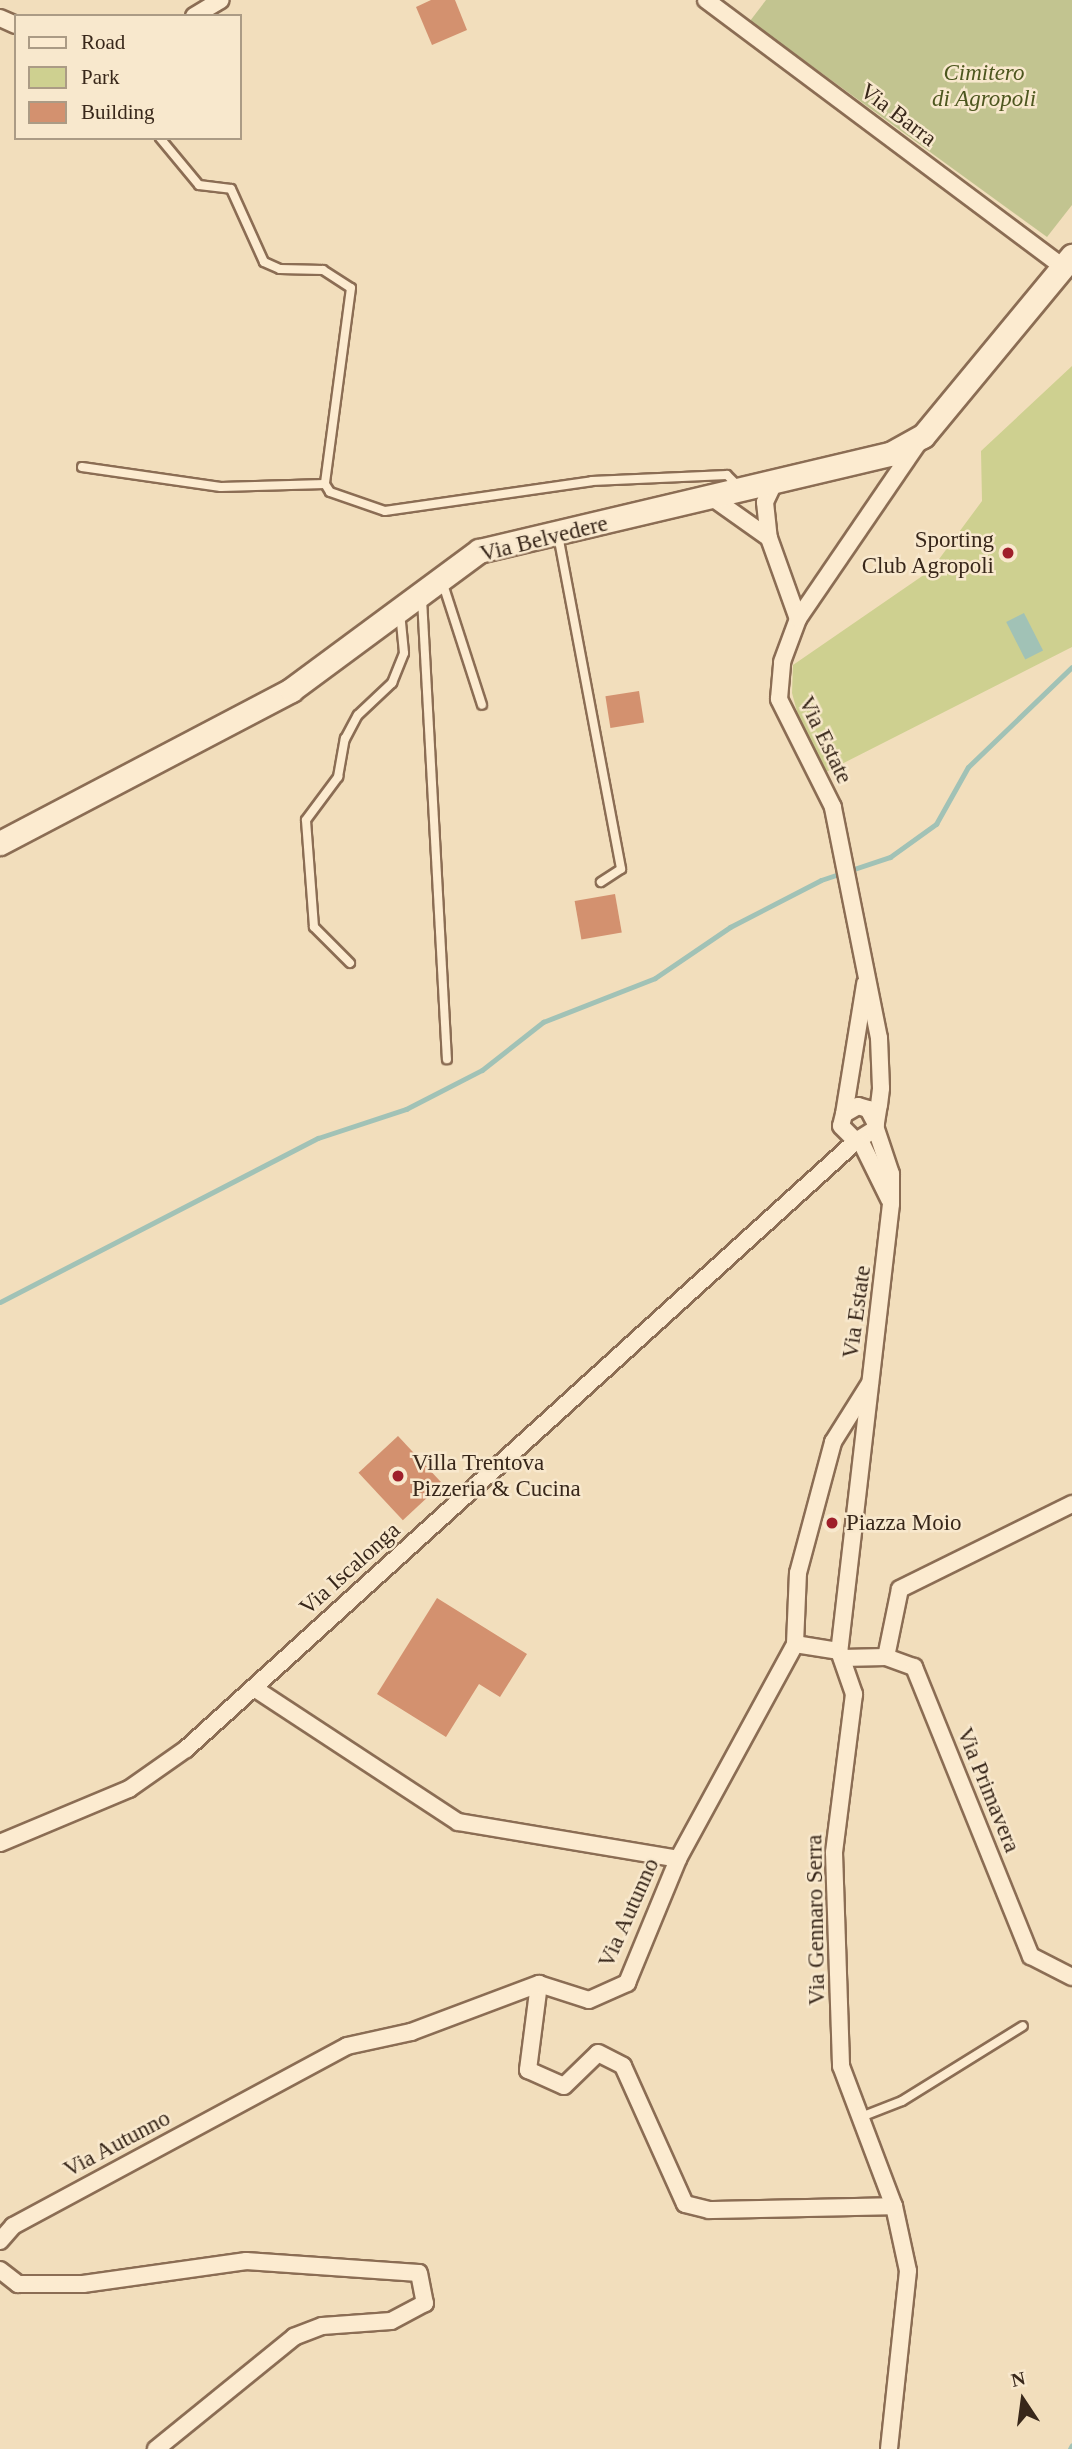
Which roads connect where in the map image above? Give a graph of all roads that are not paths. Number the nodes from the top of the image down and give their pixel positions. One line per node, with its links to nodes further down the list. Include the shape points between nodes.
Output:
1 (222, 0): 3 (street)
2 (706, 0): 5 (street, Via Barra)
3 (198, 14)
4 (162, 140): 8 (lane, via 199,185 231,189 264,262 280,269 323,270 351,288)
5 (1067, 262): 6 (street, Via Belvedere)
6 (923, 436): 9 (street, Via Belvedere, via 862,466); 17 (street, Via Estate)
7 (82, 467): 8 (lane, via 221,487)
8 (325, 484): 10 (lane, via 350,502 385,511 592,481 727,475)
9 (773, 485): 10 (street, Via Belvedere); 13 (street, via 765,502)
10 (744, 492): 11 (street, Via Belvedere)
11 (714, 499): 12 (street, Via Belvedere); 13 (street)
12 (557, 533): 14 (street, Via Belvedere, via 479,551); 20 (lane, via 621,869)
13 (769, 538): 17 (street)
14 (441, 579): 15 (street, Via Belvedere); 18 (lane)
15 (422, 593): 16 (street, Via Belvedere); 23 (lane)
16 (399, 610): 19 (street, Via Belvedere, via 291,690); 21 (lane, via 404,653 392,683 358,715 345,739 338,777 306,820 314,927)
17 (798, 619): 22 (street, Via Estate, via 782,662 779,699 808,768 833,807)
18 (482, 705)
19 (0, 843)
20 (601, 882)
21 (350, 963)
22 (866, 975): 24 (street, Via Estate); 25 (street, Via Estate, via 879,1038)
23 (447, 1059)
24 (842, 1120): 25 (street, via 863,1107); 26 (street); 27 (street, Via Iscalonga)
25 (875, 1125): 26 (street, Via Iscalonga); 28 (street, Via Estate, via 891,1174)
26 (858, 1140): 27 (street, Via Iscalonga); 28 (street, Via Estate)
27 (825, 1170): 34 (street, Via Iscalonga)
28 (891, 1204): 29 (street, Via Estate, via 886,1290)
29 (870, 1383): 31 (street, Via Autunno, via 832,1443 798,1573); 32 (street, Via Gennaro Serra)
30 (1072, 1504): 33 (street, via 900,1589)
31 (795, 1644): 32 (street); 36 (street, Via Autunno)
32 (840, 1654): 33 (street, Via Primavera); 40 (street, Via Gennaro Serra, via 854,1694 834,1853 841,2066)
33 (886, 1657): 37 (street, Via Primavera, via 914,1667 1031,1956)
34 (254, 1688): 35 (street, Via Iscalonga, via 186,1749 129,1789); 36 (street, via 458,1822)
35 (0, 1843)
36 (678, 1859): 38 (street, Via Autunno, via 627,1983 589,2000)
37 (1072, 1977)
38 (539, 1984): 41 (street, via 527,2070 564,2086 598,2053 623,2066 685,2204 709,2210); 42 (street, Via Autunno, via 411,2032 347,2046 13,2226)
39 (1023, 2026): 40 (lane, via 902,2101)
40 (861, 2117): 41 (street, Via Gennaro Serra)
41 (894, 2206): 45 (street, Via Gennaro Serra, via 908,2271)
42 (0, 2241)
43 (0, 2270): 44 (street, via 18,2284 83,2284 246,2261 419,2273 425,2303 391,2321 321,2326 294,2337)
44 (156, 2449)
45 (890, 2449)

